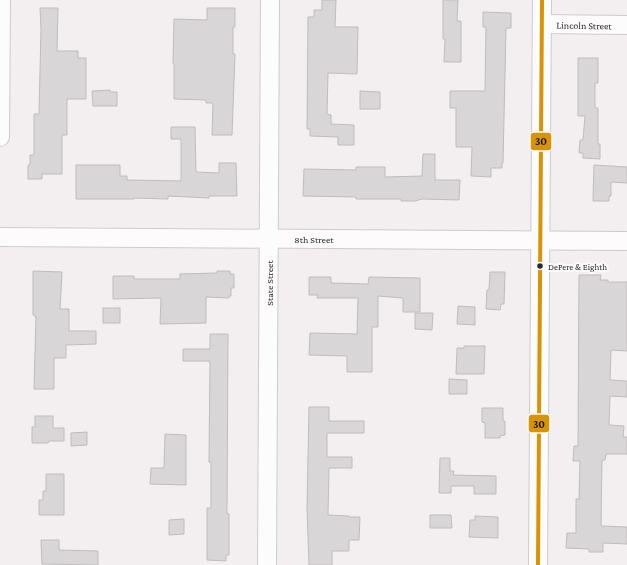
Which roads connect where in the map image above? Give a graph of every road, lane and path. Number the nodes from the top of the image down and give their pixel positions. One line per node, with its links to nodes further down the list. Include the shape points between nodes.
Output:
1 (1, 0): 6 (street)
2 (270, 0): 8 (street, State Street)
3 (542, 0): 4 (street)
4 (542, 24): 5 (street, Lincoln Street); 9 (street)
5 (627, 25)
6 (0, 137)
7 (0, 237): 8 (street, 8th Street)
8 (269, 239): 9 (street, 8th Street); 11 (street, State Street)
9 (540, 240): 10 (street, 8th Street); 12 (street)
10 (627, 241)
11 (267, 565)
12 (538, 565)

